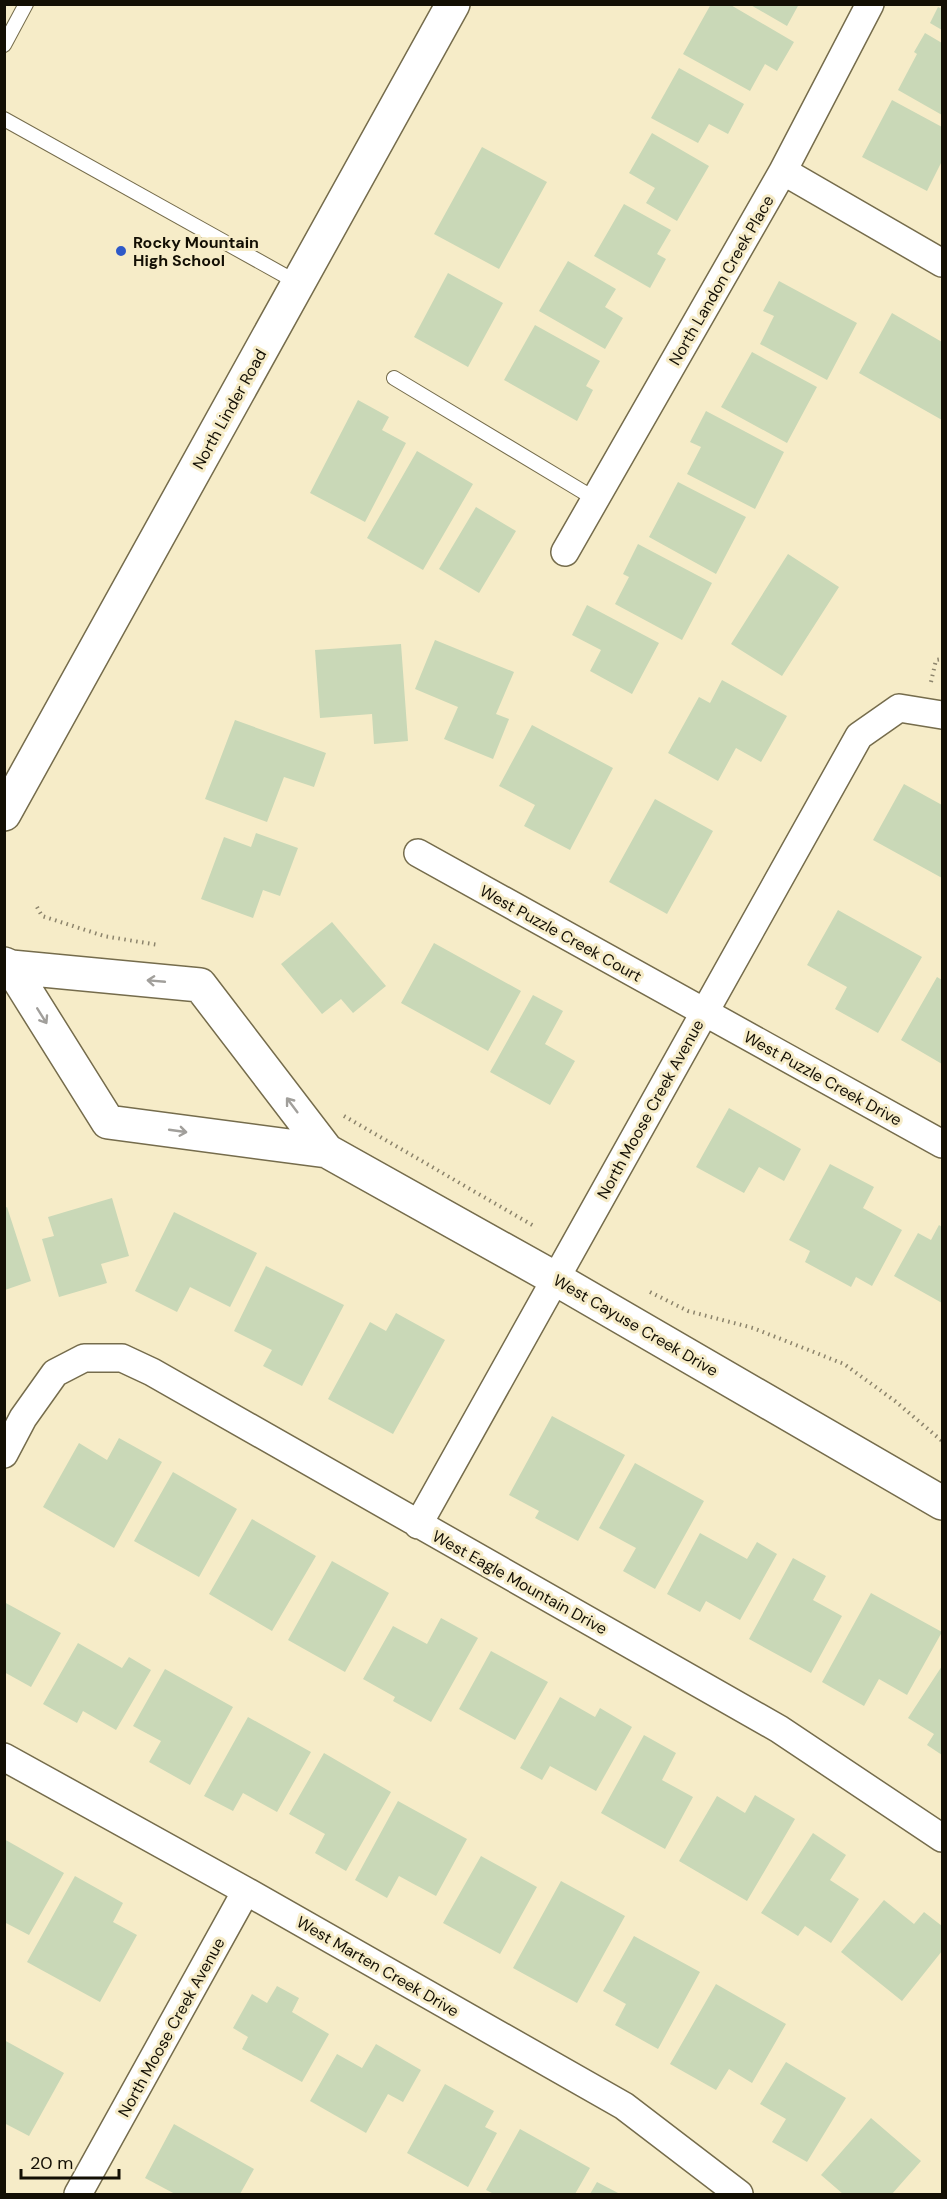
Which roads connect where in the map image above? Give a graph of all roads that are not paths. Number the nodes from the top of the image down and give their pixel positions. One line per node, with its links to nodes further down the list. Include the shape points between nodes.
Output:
1 (26, 4): 4 (lane)
2 (453, 4): 8 (street, North Linder Road)
3 (870, 4): 6 (street, North Landon Creek Place)
4 (4, 45)
5 (4, 119): 8 (lane)
6 (783, 171): 7 (street); 10 (street, North Landon Creek Place)
7 (942, 263)
8 (299, 284): 13 (street, North Linder Road)
9 (394, 378): 10 (lane)
10 (595, 499): 11 (street, North Landon Creek Place)
11 (565, 552)
12 (942, 715): 16 (street, North Moose Creek Avenue, via 899,708 859,736)
13 (4, 814)
14 (418, 853): 16 (street, West Puzzle Creek Court)
15 (8, 965): 18 (street, West Cayuse Creek Drive, one-way to 15, via 200,985); 18 (street, West Cayuse Creek Drive, one-way to 18, via 108,1122)
16 (703, 1012): 17 (street, West Puzzle Creek Drive); 19 (street, North Moose Creek Avenue)
17 (942, 1144)
18 (327, 1151): 19 (street, West Cayuse Creek Drive)
19 (556, 1279): 21 (street, West Cayuse Creek Drive); 22 (street, North Moose Creek Avenue)
20 (4, 1454): 22 (street, West Eagle Mountain Drive, via 23,1418 55,1373 84,1358 122,1358)
21 (942, 1503)
22 (418, 1525): 24 (street, West Eagle Mountain Drive, via 779,1729)
23 (4, 1757): 25 (street, West Marten Creek Drive)
24 (942, 1838)
25 (246, 1891): 26 (street, North Moose Creek Avenue); 27 (street, West Marten Creek Drive, via 624,2106)
26 (78, 2194)
27 (739, 2194)

